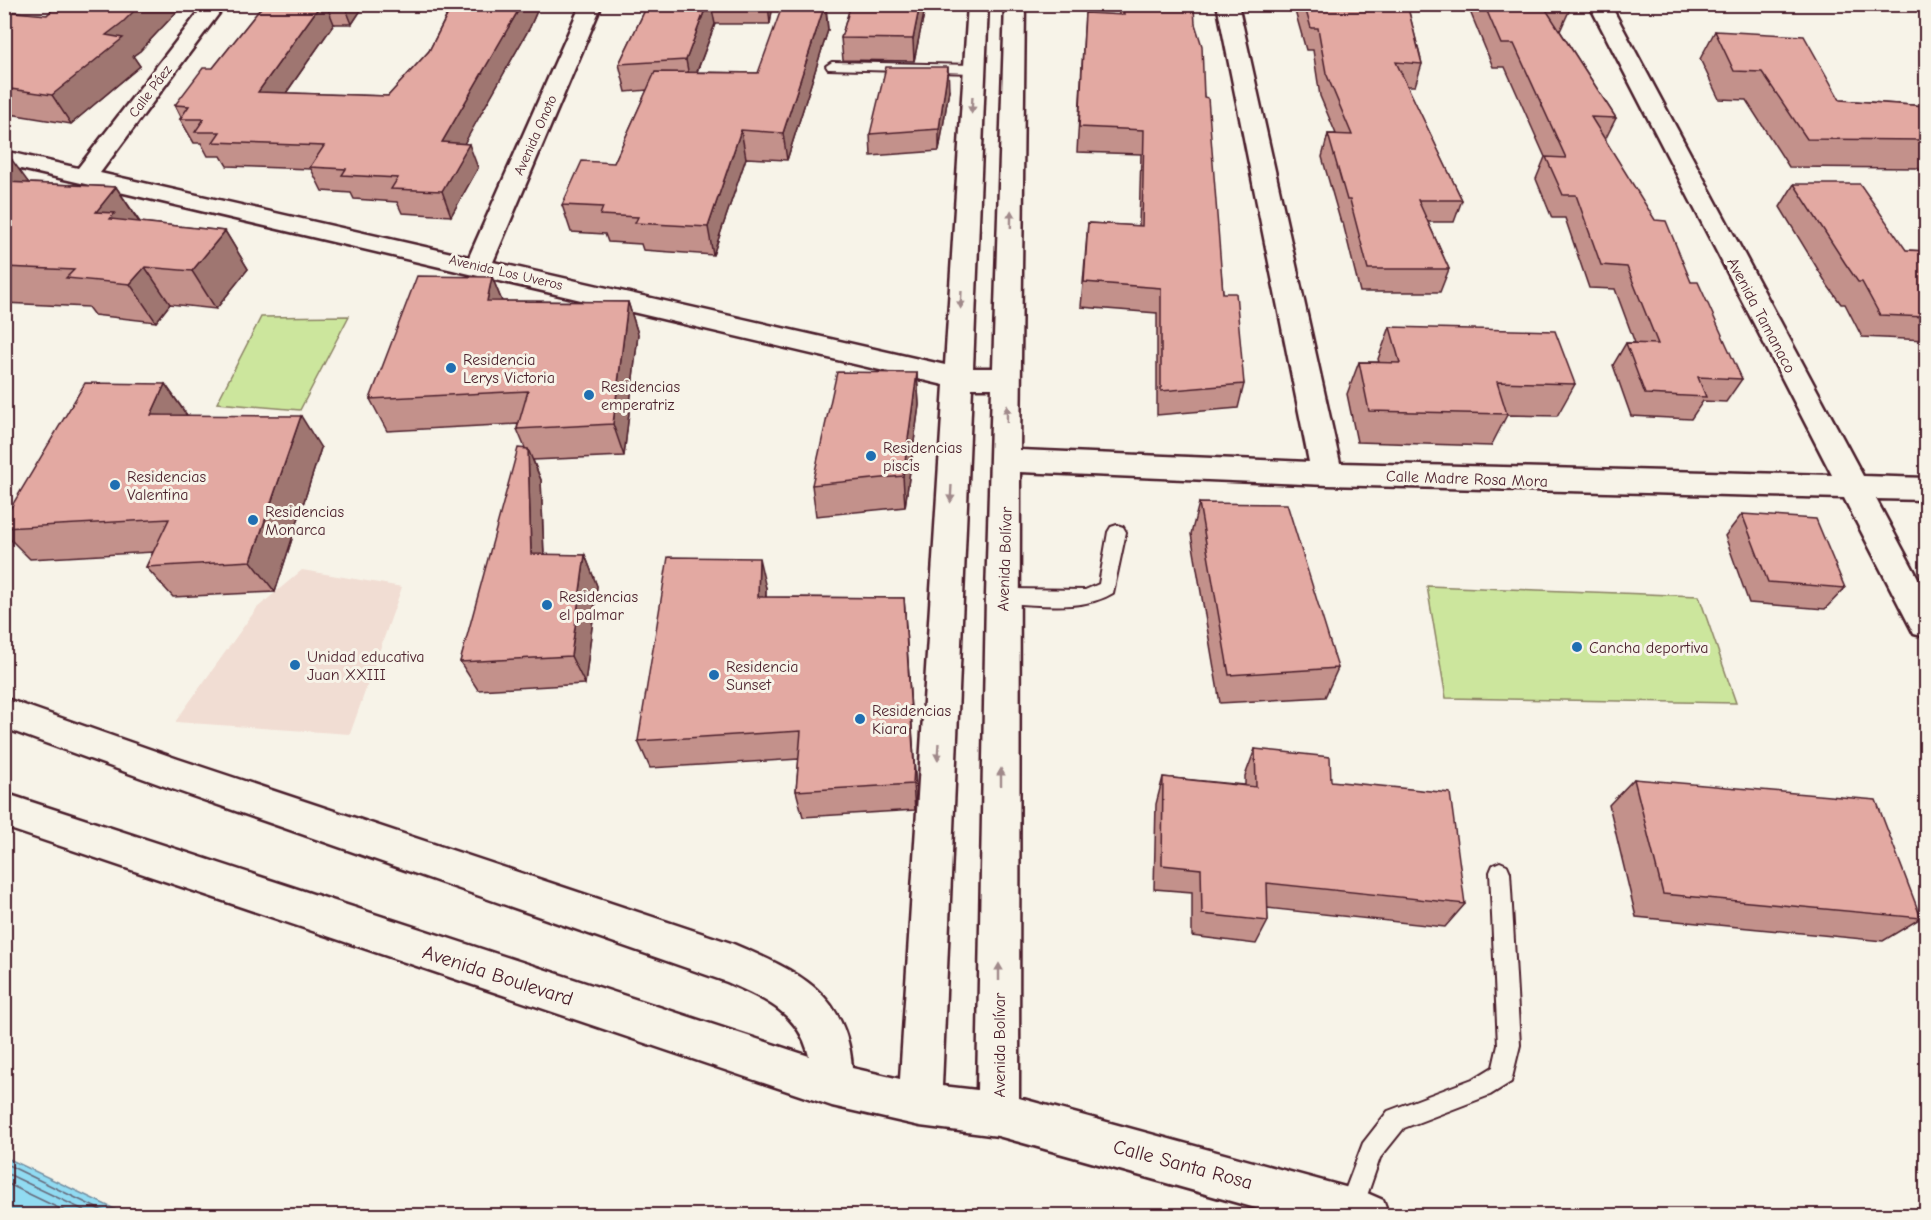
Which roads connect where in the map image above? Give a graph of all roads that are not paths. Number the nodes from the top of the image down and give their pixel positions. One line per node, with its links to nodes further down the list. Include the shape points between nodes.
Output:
1 (216, 4): 10 (street, Calle Páez)
2 (592, 4): 11 (street, Avenida Onoto)
3 (978, 4): 8 (street)
4 (1015, 4): 13 (street, Avenida Bolívar, one-way to 4)
5 (1227, 4): 15 (street)
6 (1599, 4): 16 (street, Avenida Tamanaco)
7 (832, 66): 8 (lane)
8 (974, 69): 12 (street, one-way to 12)
9 (4, 158): 10 (street, Avenida Los Uveros)
10 (84, 178): 11 (street, Avenida Los Uveros)
11 (478, 266): 12 (street, Avenida Los Uveros)
12 (957, 378): 13 (street, Avenida Los Uveros); 25 (street, one-way to 25)
13 (1008, 378): 14 (street, Avenida Bolívar, one-way to 13)
14 (1007, 460): 15 (street, Calle Madre Rosa Mora); 19 (street, Avenida Bolívar)
15 (1327, 474): 16 (street, Calle Madre Rosa Mora)
16 (1853, 488): 17 (street, Calle Madre Rosa Mora); 20 (street, Avenida Tamanaco)
17 (1926, 489)
18 (1117, 532): 19 (lane, via 1107,588 1097,594)
19 (1002, 596): 26 (street, Avenida Bolívar, one-way to 19)
20 (1926, 624)
21 (4, 713): 24 (street, via 178,776 717,957 783,988 807,1005 828,1038)
22 (4, 810): 24 (street, Avenida Boulevard)
23 (1500, 872): 27 (lane, via 1509,1045 1503,1074 1482,1087 1396,1119 1371,1151)
24 (832, 1085): 25 (street, Avenida Boulevard)
25 (920, 1105): 26 (street, Avenida Boulevard)
26 (998, 1114): 27 (street, Calle Santa Rosa)
27 (1359, 1212)

